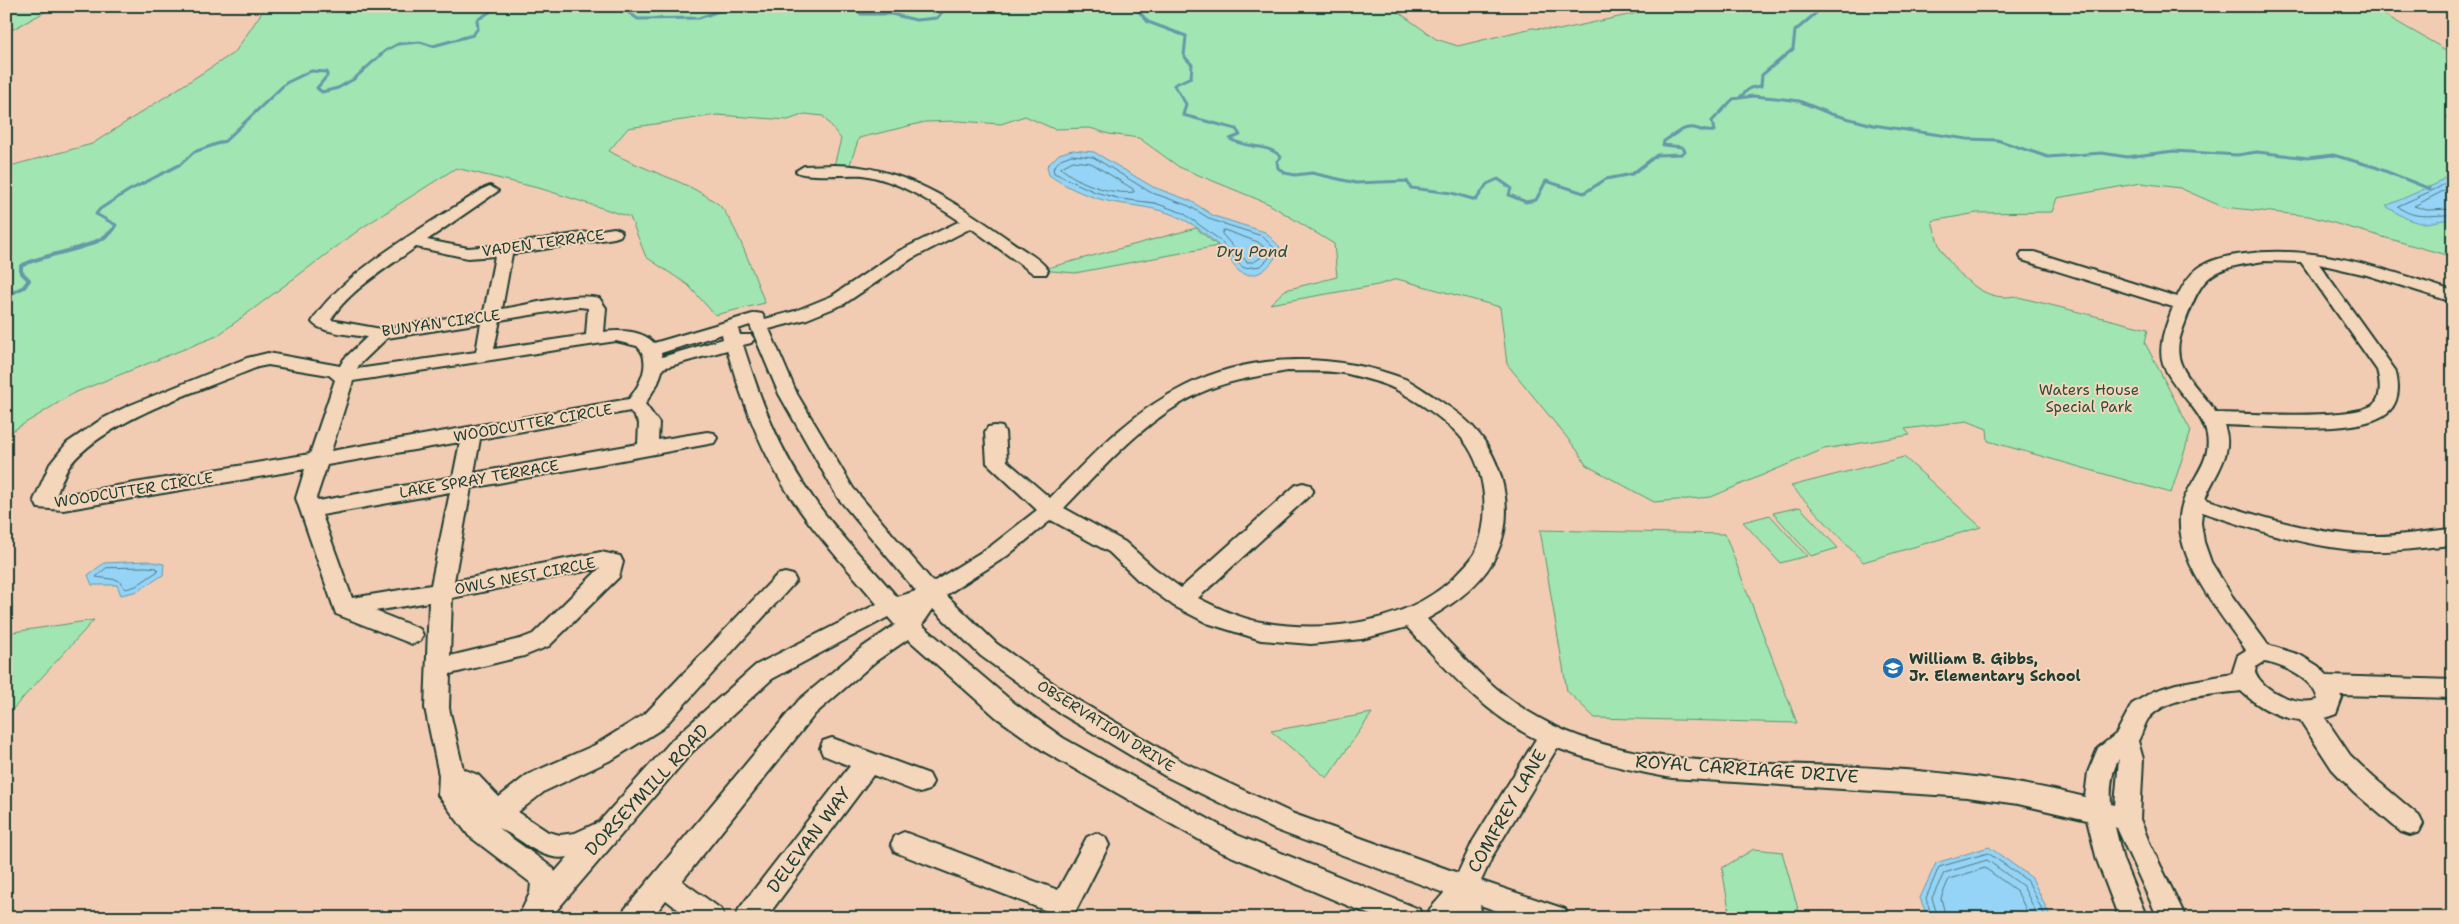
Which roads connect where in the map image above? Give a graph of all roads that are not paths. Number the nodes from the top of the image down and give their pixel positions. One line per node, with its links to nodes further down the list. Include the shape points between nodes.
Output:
1 (804, 171): 3 (street, via 840,168 883,175 926,194)
2 (490, 190): 5 (street, BUNYAN CIRCLE)
3 (970, 222): 9 (street); 13 (street, via 905,255 838,300 801,315)
4 (614, 233): 6 (street, VADEN TERRACE)
5 (414, 242): 6 (street, VADEN TERRACE, via 468,253); 14 (street, BUNYAN CIRCLE, via 355,284 329,305 321,316 321,322 327,325)
6 (504, 250): 12 (street)
7 (2028, 256): 11 (street)
8 (2306, 257): 10 (street, via 2361,267); 11 (street, via 2249,257 2220,264 2199,276); 21 (street, via 2386,370 2391,382 2386,401 2378,412 2349,420)
9 (1040, 270)
10 (2453, 297)
11 (2182, 304): 21 (street, via 2168,353 2174,369)
12 (492, 316): 14 (street, BUNYAN CIRCLE); 16 (street, BUNYAN CIRCLE, via 593,302 597,308); 17 (street)
13 (759, 326): 15 (street); 35 (street, OBSERVATION DRIVE, via 788,394 845,493)
14 (382, 334): 19 (street, via 350,363)
15 (730, 334): 18 (street); 37 (street, via 755,411 781,464 806,504)
16 (595, 337): 17 (street); 18 (street, via 616,336 645,343)
17 (484, 356): 19 (street)
18 (652, 358): 20 (street, via 651,379)
19 (344, 377): 26 (street); 26 (street, WOODCUTTER CIRCLE, via 334,370 268,359 252,362 109,423 74,448 60,464 44,500 46,503 63,503)
20 (635, 404): 23 (street, WOODCUTTER CIRCLE); 25 (street, via 650,423)
21 (2211, 418): 29 (street, via 2217,435 2218,454)
22 (995, 432): 31 (street, DORSEYMILL ROAD, via 997,463)
23 (471, 434): 26 (street, WOODCUTTER CIRCLE); 27 (street)
24 (707, 438): 25 (street, LAKE SPRAY TERRACE)
25 (648, 449): 27 (street, LAKE SPRAY TERRACE)
26 (317, 460): 30 (street, via 306,498)
27 (461, 483): 30 (street, LAKE SPRAY TERRACE); 34 (street)
28 (1303, 490): 36 (street)
29 (2193, 502): 32 (street, via 2294,533 2344,542 2394,543); 42 (street, via 2188,521 2202,566)
30 (310, 510): 38 (street)
31 (1050, 510): 35 (street, DORSEYMILL ROAD, via 999,551); 36 (street, DORSEYMILL ROAD, via 1117,547 1146,574); 39 (street, DORSEYMILL ROAD, via 1128,431 1193,389 1239,373 1288,365 1347,368 1400,384 1441,410 1466,431 1481,453 1493,480 1495,518 1487,552 1459,587)
32 (2453, 537)
33 (785, 581): 55 (street, via 654,721 604,752 536,783)
34 (441, 592): 38 (street, OWLS NEST CIRCLE); 43 (street); 43 (street, OWLS NEST CIRCLE, via 601,560 612,562 611,571 541,640)
35 (931, 594): 37 (street, DORSEYMILL ROAD); 40 (street, DORSEYMILL ROAD); 61 (street, OBSERVATION DRIVE, via 989,650 1058,700 1174,769 1285,822)
36 (1182, 600): 39 (street, DORSEYMILL ROAD, via 1215,617 1261,631 1311,635 1370,628)
37 (892, 607): 40 (street); 57 (street, DORSEYMILL ROAD, via 874,613 764,672 683,745)
38 (344, 608): 41 (street)
39 (1411, 617): 48 (street, ROYAL CARRIAGE DRIVE, via 1480,689 1513,715)
40 (910, 627): 60 (street, DORSEYMILL ROAD, via 868,655 807,707); 67 (street, via 1005,710 1054,745 1228,843)
41 (412, 635)
42 (2261, 653): 44 (street, via 2245,661 2242,670); 45 (street, via 2275,654 2294,662 2310,671)
43 (437, 668): 55 (street, via 437,708 452,775 451,795)
44 (2246, 681): 47 (street, via 2277,706); 49 (street, via 2180,692 2160,700 2140,711)
45 (2324, 685): 46 (street); 47 (street, via 2330,698 2328,707)
46 (2453, 688)
47 (2308, 712): 56 (street, via 2341,762)
48 (1551, 736): 53 (street, ROYAL CARRIAGE DRIVE, via 1628,760 1688,768 1968,787 2017,793); 61 (street, COMFREY LANE, via 1482,848)
49 (2126, 741): 53 (street, via 2108,754 2099,780); 54 (street, via 2131,759)
50 (832, 748): 51 (street)
51 (868, 762): 52 (street); 66 (street, DELEVAN WAY)
52 (920, 782)
53 (2098, 811): 54 (street, ROYAL CARRIAGE DRIVE); 71 (street, via 2116,882)
54 (2127, 819): 72 (street)
55 (488, 821): 57 (street, via 560,847 580,844); 63 (street, via 544,877 544,893)
56 (2410, 824)
57 (611, 827): 63 (street, DORSEYMILL ROAD)
58 (904, 844): 62 (street)
59 (1096, 845): 62 (street)
60 (664, 883): 64 (street, DORSEYMILL ROAD); 65 (street)
61 (1465, 888): 68 (street); 69 (street); 70 (street, OBSERVATION DRIVE)
62 (1061, 911)
63 (534, 915)
64 (640, 917)
65 (711, 918)
66 (749, 918)
67 (1409, 918)
68 (1440, 918)
69 (1468, 918)
70 (1555, 918)
71 (2133, 918)
72 (2172, 918)

